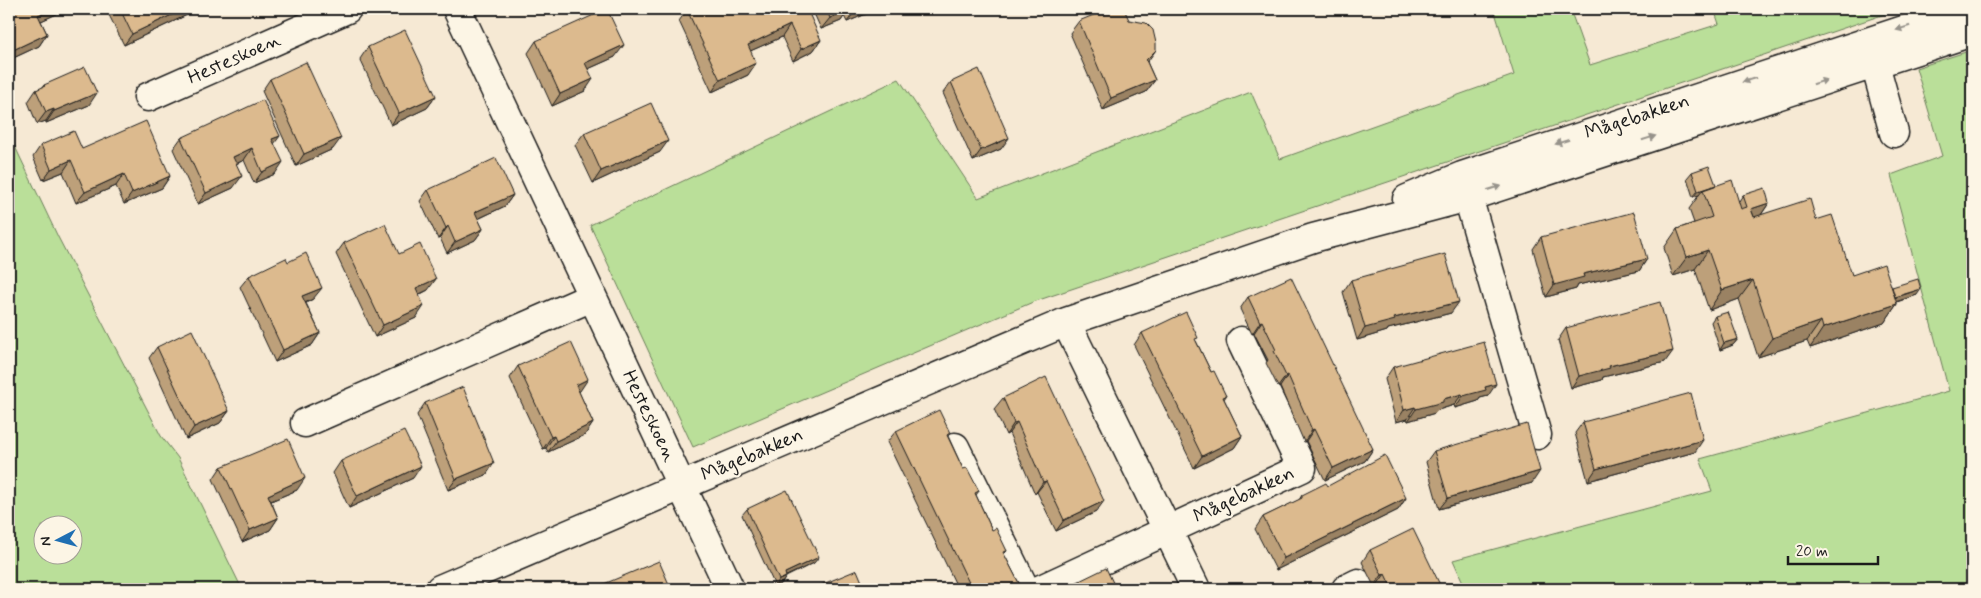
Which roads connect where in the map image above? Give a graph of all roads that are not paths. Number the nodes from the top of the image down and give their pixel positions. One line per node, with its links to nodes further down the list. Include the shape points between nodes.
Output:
1 (347, 9): 6 (street, Hesteskoen)
2 (457, 9): 10 (street, Hesteskoen)
3 (1967, 9): 5 (street, Mågebakken, one-way to 5)
4 (1972, 32): 5 (street, Mågebakken)
5 (1872, 52): 7 (street); 8 (street, Mågebakken, one-way to 5); 9 (street, Mågebakken, one-way to 9, via 1462,176)
6 (148, 97)
7 (1894, 133)
8 (1468, 197): 9 (street, Mågebakken); 14 (street)
9 (1312, 238): 11 (street, Mågebakken)
10 (592, 297): 13 (street); 16 (street, Hesteskoen)
11 (1066, 322): 16 (street, Mågebakken); 17 (street, Mågebakken)
12 (1241, 341): 17 (street, Mågebakken, via 1302,468)
13 (305, 423)
14 (1537, 435)
15 (955, 447): 20 (street)
16 (682, 485): 18 (street, Mågebakken); 19 (street, Hesteskoen)
17 (1167, 531): 21 (street, Mågebakken); 22 (street, Mågebakken)
18 (440, 589)
19 (730, 589)
20 (1024, 589)
21 (1041, 589)
22 (1196, 589)
23 (1346, 589): 24 (street, via 1358,583)
24 (1361, 589)

